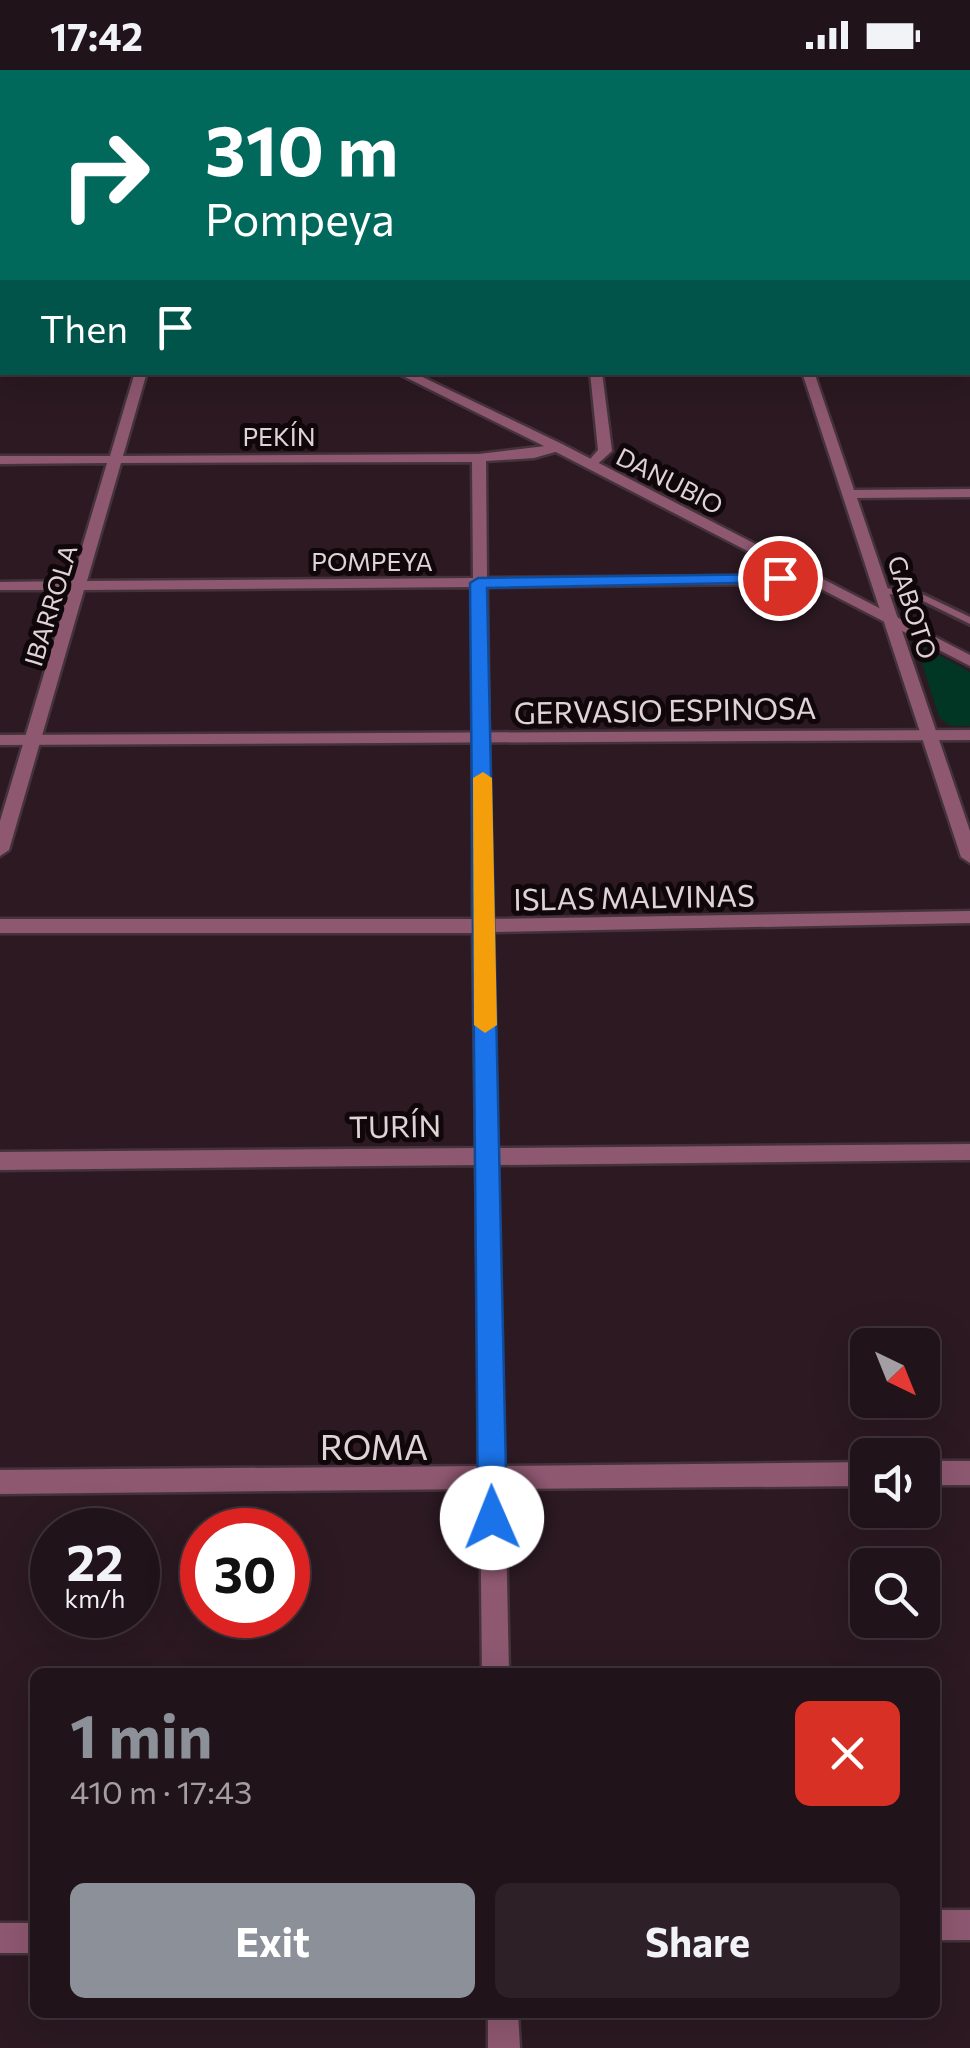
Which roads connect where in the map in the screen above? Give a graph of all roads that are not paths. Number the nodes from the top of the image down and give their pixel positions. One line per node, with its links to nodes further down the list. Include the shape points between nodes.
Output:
1 (140, 375): 8 (street, IBARROLA)
2 (407, 375): 5 (street, DANUBIO)
3 (596, 375): 9 (street, via 605,451)
4 (809, 375): 11 (street, GABOTO)
5 (557, 447): 6 (street, PEKÍN); 9 (street, DANUBIO)
6 (479, 458): 8 (street, PEKÍN); 13 (street)
7 (0, 460): 8 (street, PEKÍN)
8 (118, 460): 14 (street, IBARROLA)
9 (592, 465): 12 (street, DANUBIO)
10 (970, 493): 11 (street)
11 (850, 494): 16 (street, GABOTO)
12 (804, 574): 13 (street, POMPEYA); 17 (street, DANUBIO)
13 (478, 583): 14 (street, POMPEYA); 22 (street)
14 (78, 585): 15 (street, POMPEYA); 23 (street, IBARROLA)
15 (0, 586)
16 (881, 590): 17 (street, GABOTO); 18 (lane, via 920,597)
17 (889, 618): 19 (street, DANUBIO); 20 (street, GABOTO)
18 (970, 621)
19 (970, 661)
20 (930, 734): 21 (street, GERVASIO ESPINOSA); 22 (street, GERVASIO ESPINOSA); 26 (street, GABOTO)
21 (970, 734)
22 (483, 738): 23 (street, GERVASIO ESPINOSA); 29 (street)
23 (33, 739): 24 (street, GERVASIO ESPINOSA); 25 (street, IBARROLA)
24 (0, 740)
25 (0, 850)
26 (970, 858)
27 (970, 917): 29 (street, ISLAS MALVINAS)
28 (0, 926): 29 (street, ISLAS MALVINAS)
29 (482, 926): 31 (street)
30 (970, 1152): 31 (street, TURÍN)
31 (489, 1154): 32 (street, TURÍN); 36 (street)
32 (0, 1161)
33 (940, 1473): 34 (street)
34 (970, 1473)
35 (850, 1474): 36 (street, ROMA)
36 (492, 1479): 37 (street, ROMA); 38 (street)
37 (0, 1482)
38 (496, 1668)
39 (940, 1925): 40 (street)
40 (970, 1925)
41 (0, 1938): 42 (street)
42 (30, 1938)
43 (503, 2018): 44 (street)
44 (504, 2048)

